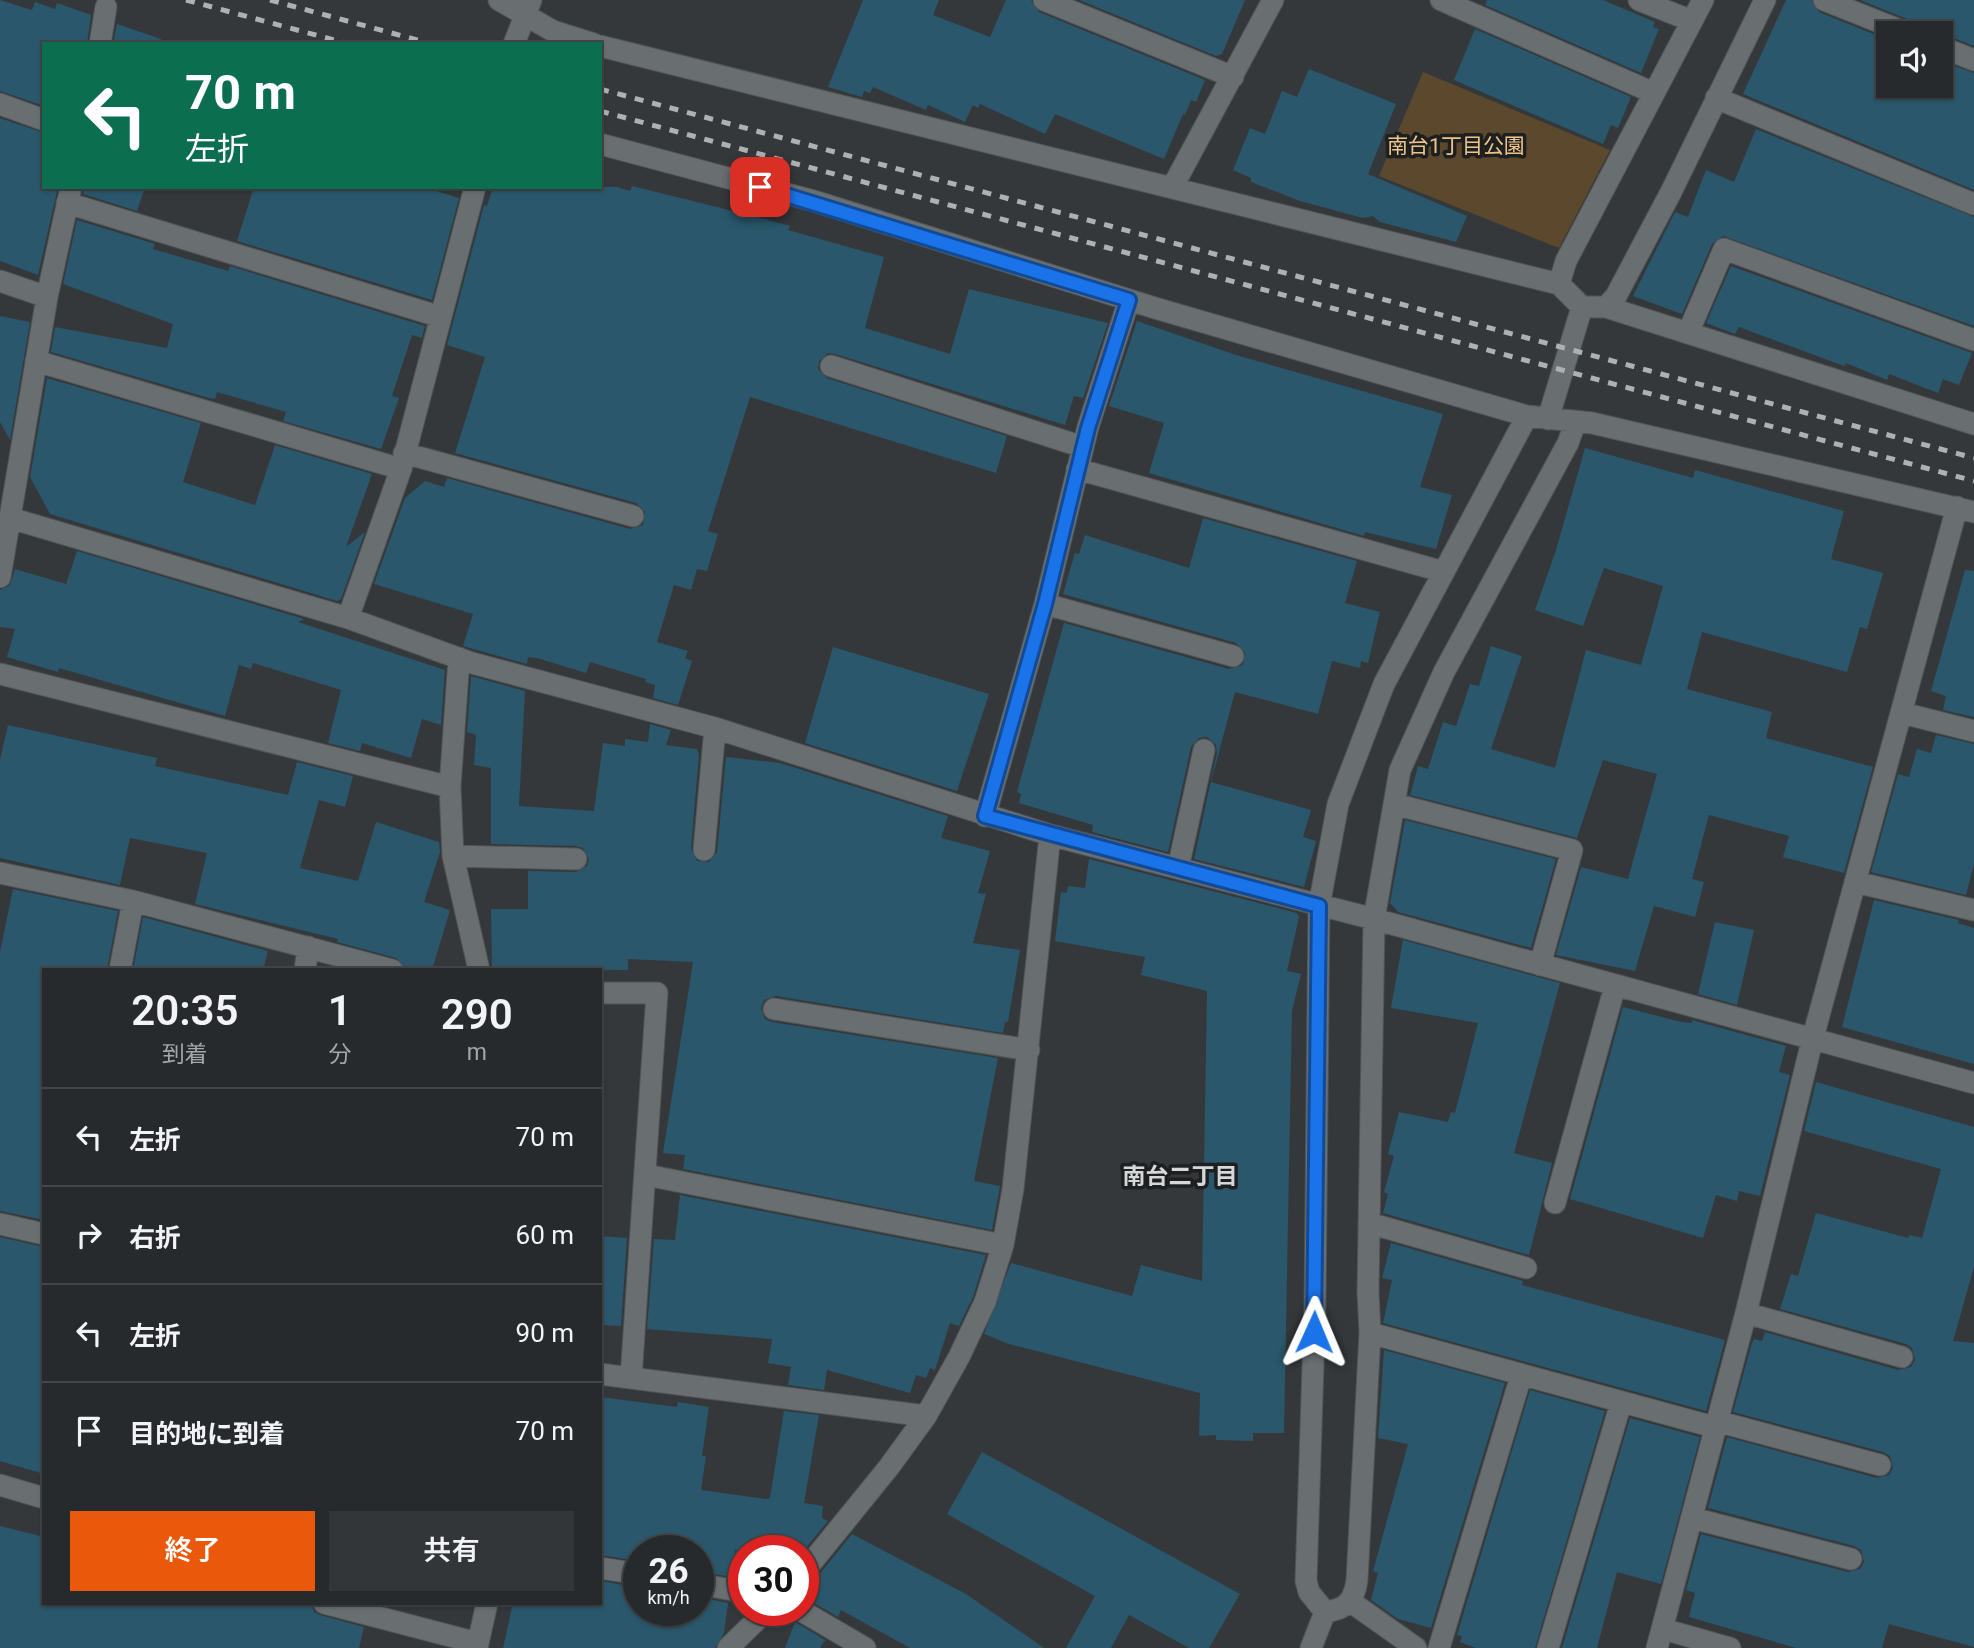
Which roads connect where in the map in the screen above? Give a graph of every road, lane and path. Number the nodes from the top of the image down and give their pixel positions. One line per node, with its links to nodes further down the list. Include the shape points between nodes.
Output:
1 (499, 0): 10 (street)
2 (1044, 0): 19 (street)
3 (1273, 0): 19 (street)
4 (1441, 0): 20 (street)
5 (1639, 0): 11 (street)
6 (1703, 0): 11 (street)
7 (1765, 0): 21 (street)
8 (1824, 0): 12 (street)
9 (106, 7): 13 (street)
10 (527, 8): 14 (street); 15 (street, via 553,32)
11 (1692, 21): 20 (street)
12 (1877, 21)
13 (100, 42)
14 (515, 42)
15 (587, 42)
16 (602, 47): 25 (street)
17 (1953, 52): 18 (street)
18 (1974, 60)
19 (1233, 77): 25 (street)
20 (1654, 93): 30 (street, via 1566,261)
21 (1716, 99): 28 (street); 34 (street, via 1671,192)
22 (0, 104): 23 (street)
23 (42, 119)
24 (602, 145): 32 (street, via 814,201)
25 (1173, 186): 30 (street)
26 (474, 189): 35 (street)
27 (69, 195): 31 (street); 35 (street)
28 (1974, 204)
29 (0, 281): 31 (street)
30 (1559, 284): 33 (street)
31 (47, 297): 38 (street)
32 (1129, 300): 40 (street); 43 (street)
33 (1581, 307): 34 (street); 40 (street)
34 (1606, 307): 36 (street)
35 (441, 317): 44 (street)
36 (1688, 333): 37 (street, via 1724,249); 42 (street)
37 (1974, 340)
38 (36, 361): 44 (street); 48 (street)
39 (831, 366): 43 (street)
40 (1537, 417): 41 (street); 49 (street)
41 (1575, 423): 46 (street, via 1605,426); 61 (street, via 1444,672 1399,770)
42 (1974, 424)
43 (1083, 447): 45 (street)
44 (403, 461): 47 (street); 52 (street)
45 (1077, 470): 49 (street); 51 (street)
46 (1966, 509): 56 (street)
47 (633, 516)
48 (10, 518): 50 (street); 52 (street)
49 (1444, 572): 71 (street, via 1384,684 1338,804)
50 (0, 577)
51 (1045, 604): 53 (street); 62 (street)
52 (348, 618): 54 (street)
53 (1233, 656)
54 (459, 658): 57 (street); 60 (street)
55 (0, 674): 60 (street)
56 (1902, 713): 58 (street); 69 (street)
57 (715, 727): 62 (street); 64 (street)
58 (1974, 731)
59 (1203, 750): 67 (street)
60 (450, 787): 65 (street)
61 (1394, 804): 73 (street); 75 (street, via 1572,850)
62 (985, 816): 63 (street)
63 (1050, 835): 67 (street); 84 (street)
64 (704, 850)
65 (453, 856): 66 (street); 79 (street)
66 (576, 859)
67 (1178, 868): 71 (street)
68 (0, 873): 70 (street)
69 (1855, 882): 72 (street); 83 (street)
70 (133, 901): 74 (street); 76 (street)
71 (1319, 906): 73 (street); 113 (street, via 1315,1304 1306,1581)
72 (1974, 910)
73 (1374, 919): 75 (street); 88 (street)
74 (307, 947): 77 (street); 78 (street)
75 (1540, 965): 80 (street)
76 (120, 968)
77 (305, 968)
78 (385, 968)
79 (479, 968)
80 (1615, 986): 83 (street); 87 (street)
81 (602, 993): 86 (street, via 657,993)
82 (774, 1009): 84 (street)
83 (1812, 1041): 85 (street); 93 (street)
84 (1029, 1050): 91 (street)
85 (1974, 1083)
86 (646, 1175): 91 (street); 98 (street)
87 (1555, 1203)
88 (1369, 1223): 92 (street); 94 (street)
89 (0, 1224): 90 (street)
90 (42, 1234)
91 (1003, 1245): 100 (street, via 985,1302)
92 (1526, 1268)
93 (1746, 1313): 95 (street); 101 (street)
94 (1370, 1333): 97 (street); 110 (street, via 1357,1580)
95 (1902, 1357)
96 (602, 1374): 98 (street)
97 (1521, 1376): 99 (street); 122 (street)
98 (631, 1378): 100 (street)
99 (1621, 1403): 101 (street); 123 (street)
100 (926, 1416): 106 (street)
101 (1715, 1424): 102 (street); 105 (street)
102 (1880, 1465)
103 (0, 1485): 104 (street)
104 (42, 1497)
105 (1692, 1518): 107 (street); 116 (street)
106 (819, 1553)
107 (1851, 1559)
108 (602, 1568): 109 (street)
109 (623, 1572)
110 (1351, 1602): 113 (street, via 1342,1610); 121 (street)
111 (331, 1605): 117 (street)
112 (487, 1605): 117 (street)
113 (1325, 1612): 120 (street)
114 (819, 1621): 119 (street)
115 (751, 1626): 118 (street)
116 (1660, 1639): 124 (street)
117 (477, 1646)
118 (728, 1648)
119 (865, 1648)
120 (1311, 1648)
121 (1416, 1648)
122 (1439, 1648)
123 (1548, 1648)
124 (1730, 1648)

